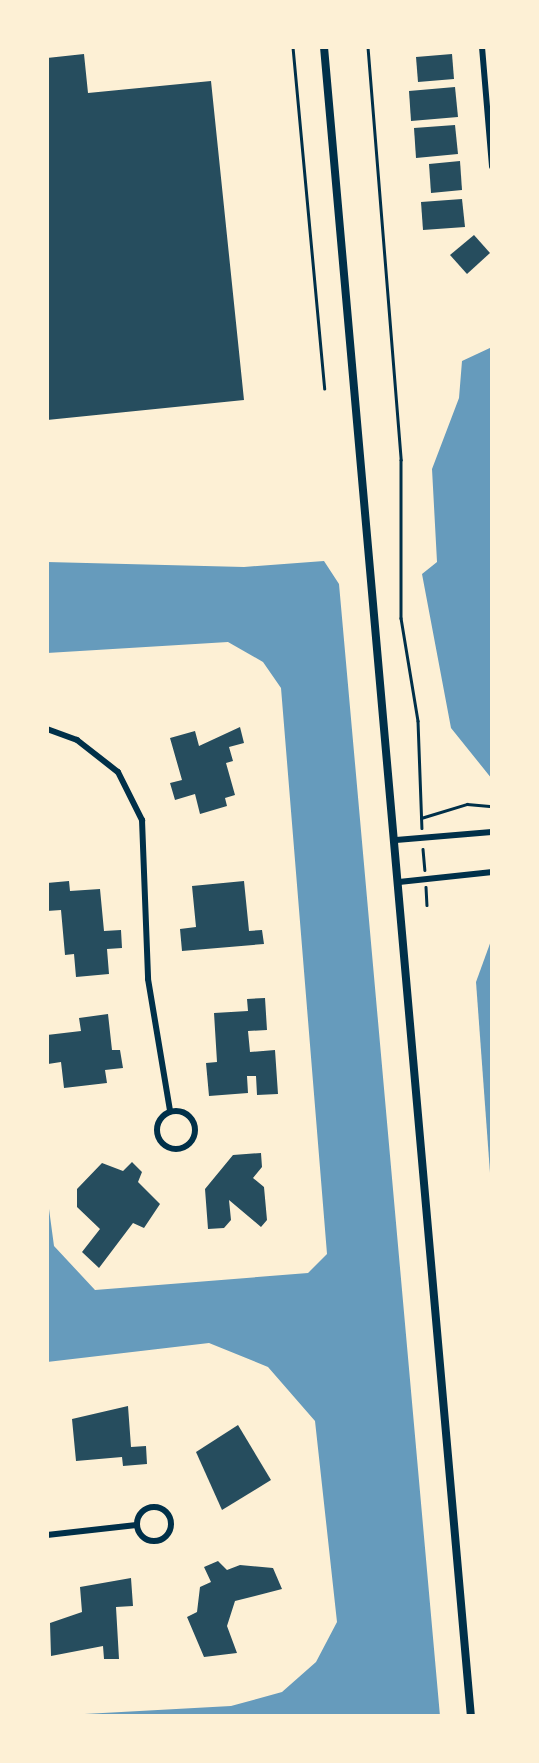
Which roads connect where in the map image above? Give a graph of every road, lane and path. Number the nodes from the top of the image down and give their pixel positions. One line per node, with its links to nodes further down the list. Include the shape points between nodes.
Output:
1 (293, 47): 6 (path)
2 (324, 47): 12 (street)
3 (368, 47): 9 (path, via 401,460 401,618 418,721)
4 (482, 47): 5 (street)
5 (492, 167)
6 (325, 389)
7 (47, 729): 17 (street, via 77,740 118,772 142,820 148,979)
8 (492, 806): 9 (path, via 467,804)
9 (421, 818): 11 (path)
10 (492, 832): 11 (street)
11 (423, 838): 12 (street); 14 (path)
12 (396, 840): 15 (street)
13 (492, 872): 14 (street)
14 (426, 879): 15 (street); 16 (path)
15 (399, 882): 20 (street)
16 (427, 905)
17 (170, 1111): 17 (street, via 158,1121 157,1136 167,1147 182,1149 193,1139 194,1124 184,1112)
18 (136, 1525): 18 (street, via 142,1537 155,1542 167,1536 172,1523 166,1511 153,1506 141,1512); 19 (street)
19 (47, 1535)
20 (471, 1716)

